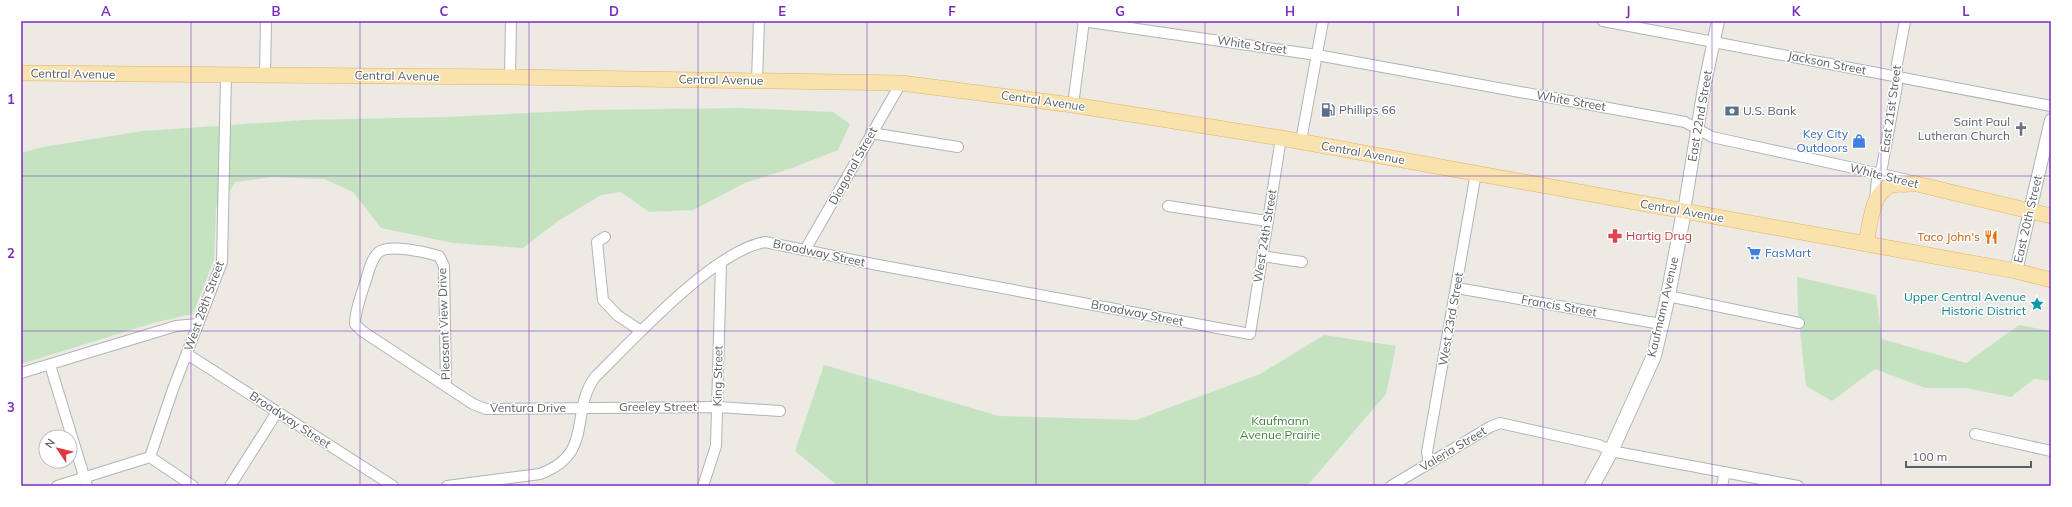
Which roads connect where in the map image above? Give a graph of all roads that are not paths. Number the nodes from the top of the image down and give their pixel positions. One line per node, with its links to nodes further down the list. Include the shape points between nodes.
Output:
1 (266, 21): 12 (street)
2 (511, 21): 15 (street)
3 (759, 21): 16 (street)
4 (1083, 21): 10 (street, White Street); 18 (street)
5 (1323, 21): 10 (street)
6 (1603, 21): 9 (street, Jackson Street)
7 (1718, 21): 9 (street, East 22nd Street)
8 (1905, 21): 14 (street, East 21st Street)
9 (1714, 41): 14 (street, Jackson Street); 21 (street, East 22nd Street)
10 (1317, 55): 21 (street, White Street, via 1685,122); 24 (street)
11 (21, 73): 13 (main road, Central Avenue)
12 (265, 75): 13 (main road, Central Avenue); 15 (main road, Central Avenue)
13 (226, 76): 46 (street, West 28th Street, via 222,262)
14 (1897, 76): 19 (street, Jackson Street); 27 (street, East 21st Street)
15 (510, 77): 16 (main road, Central Avenue)
16 (757, 80): 17 (main road, Central Avenue)
17 (901, 83): 18 (main road, Central Avenue); 22 (street, Diagonal Street)
18 (1073, 105): 23 (main road, Central Avenue)
19 (2051, 106)
20 (2051, 120): 32 (street, East 20th Street)
21 (1698, 128): 27 (street, White Street, via 1712,137); 31 (street, East 22nd Street)
22 (871, 133): 25 (street); 37 (street, Diagonal Street)
23 (1281, 138): 24 (main road, Central Avenue); 34 (street, West 24th Street)
24 (1301, 141): 26 (main road, Central Avenue)
25 (958, 148)
26 (1476, 173): 31 (main road, Central Avenue); 43 (street, West 23rd Street)
27 (1879, 173): 28 (street, White Street, via 1907,179); 29 (street, East 21st Street)
28 (1913, 183): 29 (main road, via 1905,186 1892,185 1880,193); 32 (main road, White Street)
29 (1875, 202): 36 (main road, East 21st Street)
30 (1168, 206): 34 (street)
31 (1684, 211): 36 (main road, Central Avenue); 44 (main road, Kaufmann Avenue)
32 (2030, 212): 33 (main road, White Street); 41 (street, East 20th Street)
33 (2051, 216)
34 (1267, 221): 38 (street, West 24th Street)
35 (605, 237): 49 (street, via 597,242 603,300 617,315)
36 (1866, 244): 41 (main road, Central Avenue)
37 (805, 250): 40 (street, Broadway Street, via 764,242 752,245); 50 (street, Broadway Street)
38 (1262, 256): 39 (street); 50 (street, West 24th Street)
39 (1302, 262)
40 (720, 263): 49 (street, Broadway Street, via 684,291); 55 (street, King Street)
41 (2016, 271): 42 (main road, Central Avenue)
42 (2051, 280)
43 (1457, 288): 48 (street, Francis Street); 63 (street, West 23rd Street, via 1427,452)
44 (1668, 296): 45 (street); 48 (main road, Kaufmann Avenue)
45 (1799, 323)
46 (198, 324): 51 (street, West 28th Street); 52 (street, via 176,326)
47 (355, 324): 54 (street, Ventura Drive); 54 (street, Pleasant View Drive, via 355,314 372,262 379,252 388,248 439,256 444,266)
48 (1661, 324): 60 (main road, Kaufmann Avenue, via 1654,356)
49 (641, 331): 56 (street, Broadway Street, via 588,386)
50 (1250, 334)
51 (187, 354): 58 (street, Broadway Street); 62 (street, West 28th Street)
52 (50, 365): 53 (street); 65 (street)
53 (21, 374)
54 (446, 386): 56 (street, Ventura Drive, via 473,404 486,408)
55 (718, 407): 56 (street, Greeley Street); 57 (street, Greeley Street); 72 (street, King Street, via 716,446)
56 (583, 408): 66 (street, Broadway Street, via 572,451 553,469 540,474)
57 (780, 411)
58 (277, 412): 69 (street); 70 (street, Broadway Street)
59 (1975, 434): 61 (street)
60 (1611, 451): 63 (street, Valeria Street, via 1599,445 1500,424 1490,427); 64 (street, Valeria Street); 74 (main road, Kaufmann Avenue)
61 (2051, 451)
62 (150, 457): 65 (street); 68 (street)
63 (1429, 464): 73 (street, Valeria Street)
64 (1726, 472): 75 (street); 76 (street, Valeria Street)
65 (86, 482): 67 (street)
66 (483, 484): 71 (street, Broadway Street)
67 (57, 486)
68 (193, 486)
69 (230, 486)
70 (393, 486)
71 (447, 486)
72 (703, 486)
73 (1391, 486)
74 (1592, 486)
75 (1722, 486)
76 (1798, 486)

